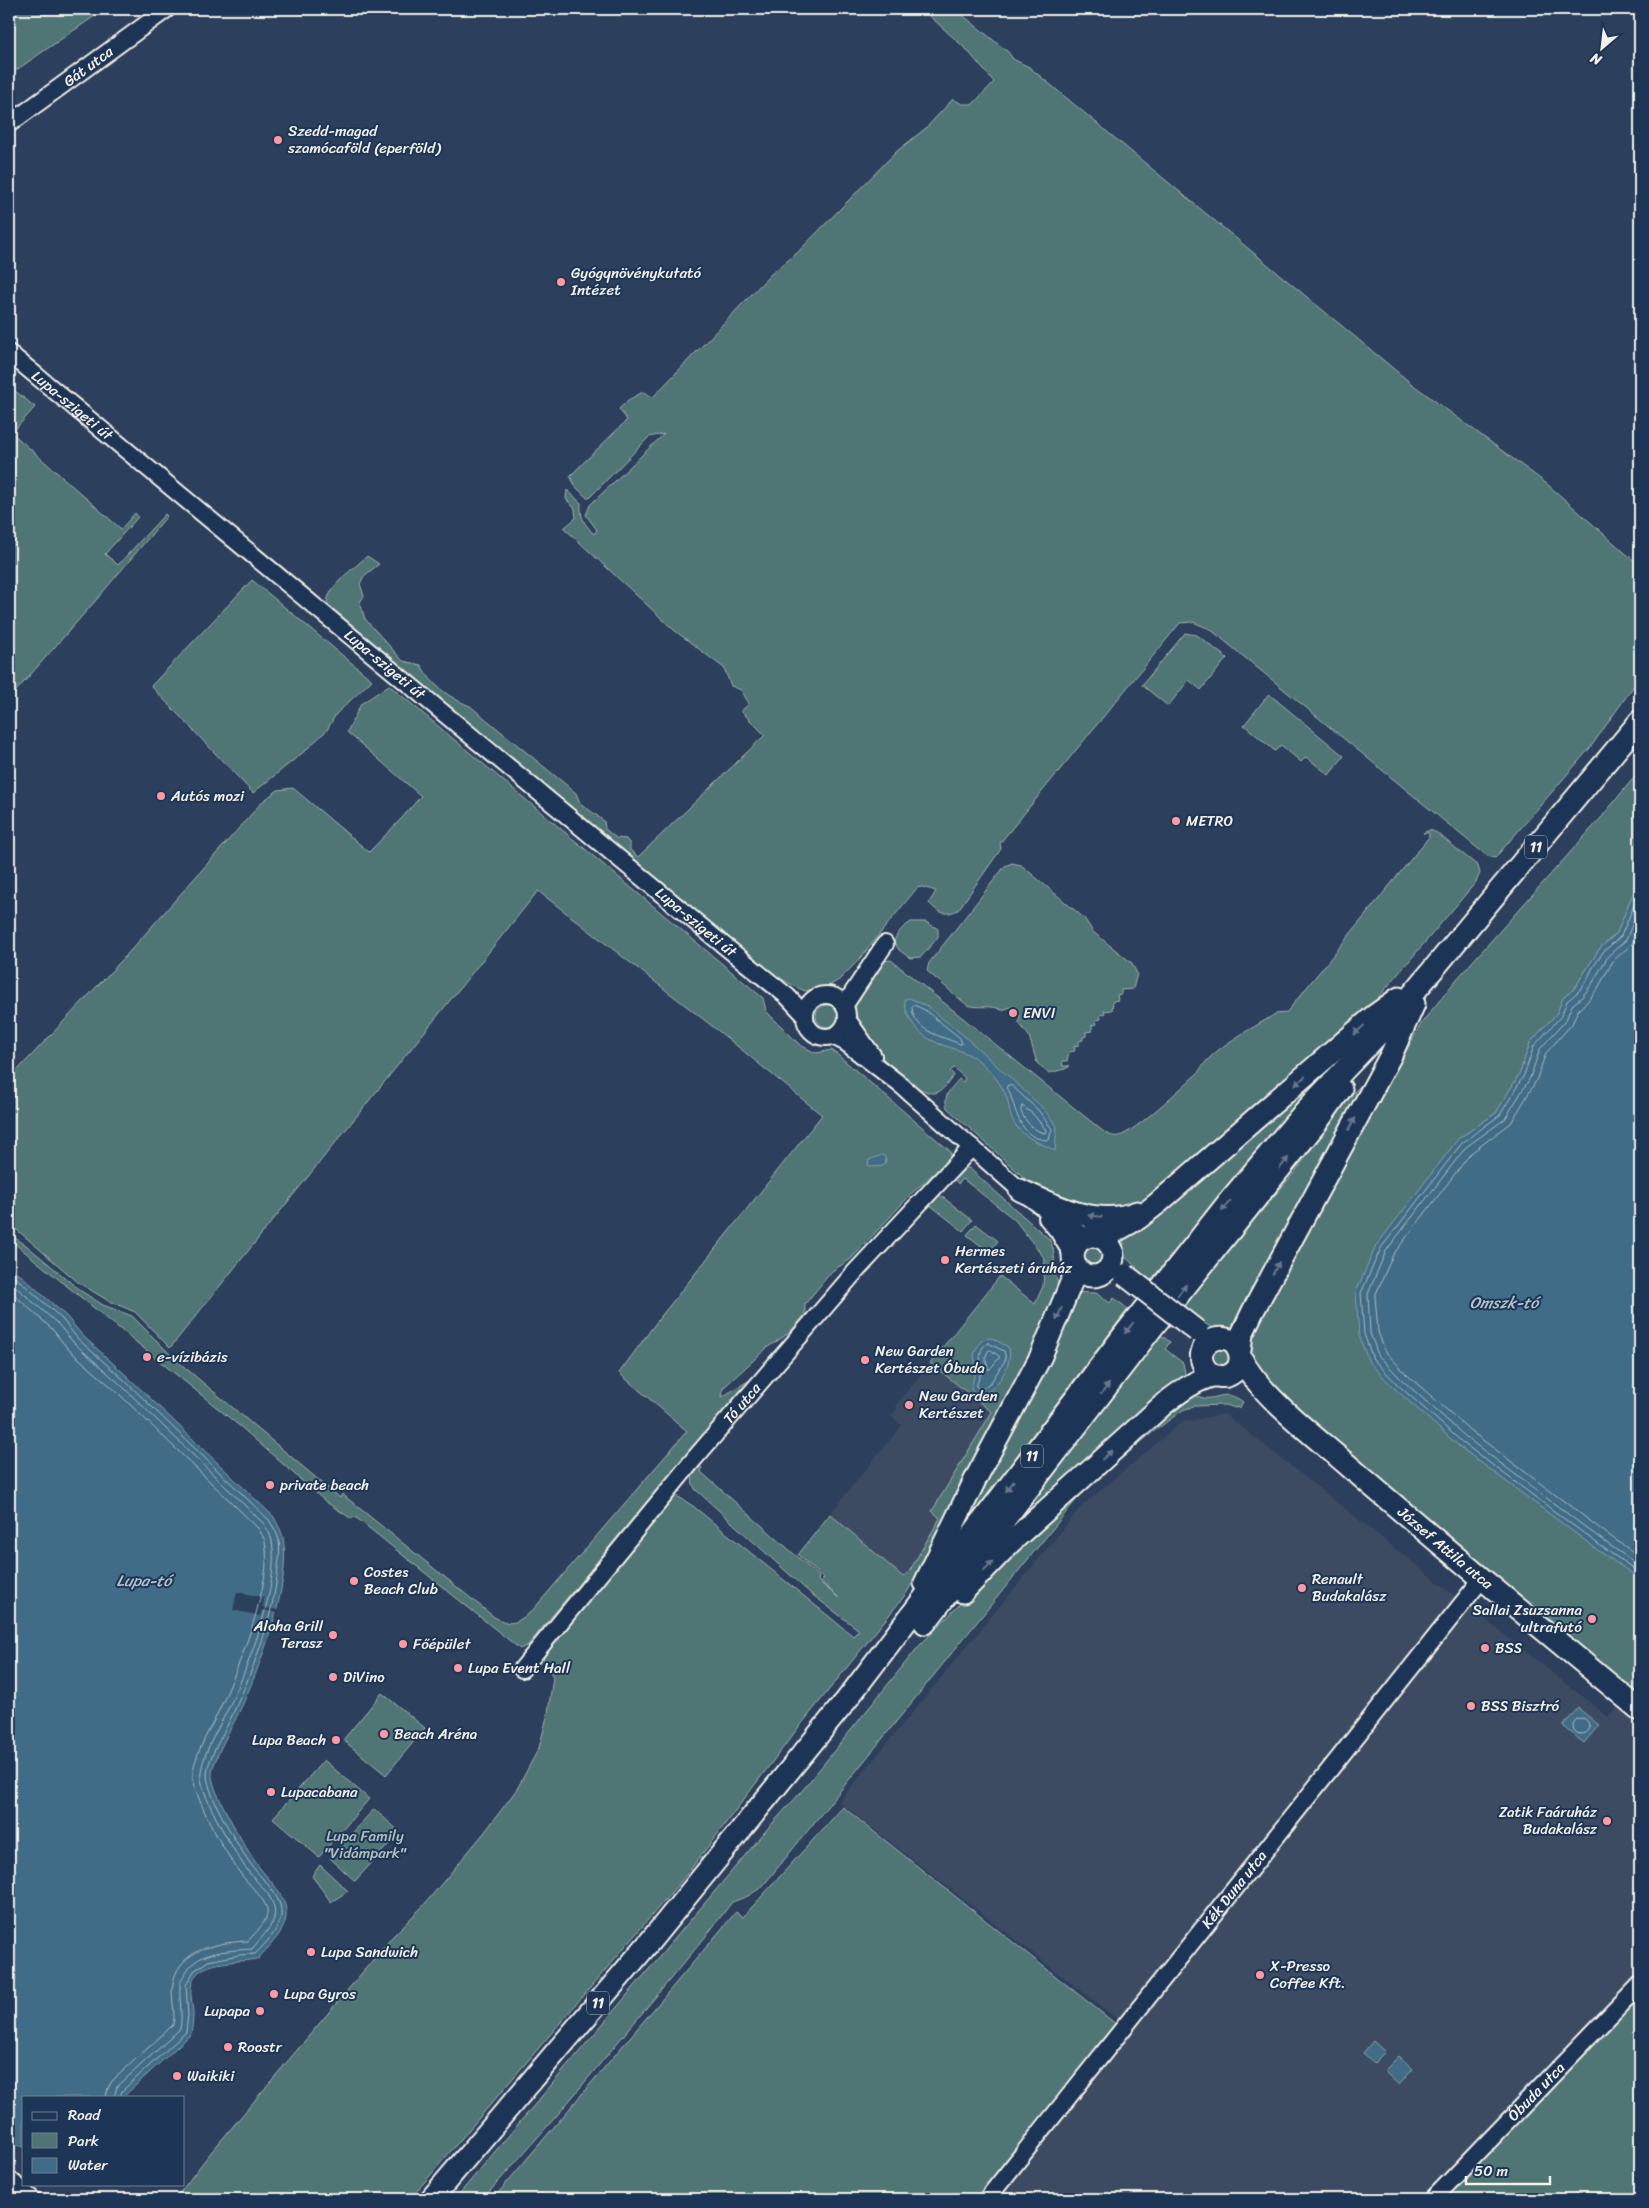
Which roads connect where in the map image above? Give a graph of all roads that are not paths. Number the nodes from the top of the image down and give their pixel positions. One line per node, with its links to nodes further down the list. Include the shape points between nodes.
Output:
1 (167, 9): 2 (street, Gát utca)
2 (9, 124)
3 (9, 353): 9 (street, Lupa-szigeti út)
4 (1640, 721): 6 (main road, 11)
5 (1640, 731): 6 (main road)
6 (1616, 752): 10 (main road, 11)
7 (885, 944): 8 (street)
8 (873, 960): 11 (street); 12 (street)
9 (762, 974): 11 (street, Lupa-szigeti út, via 803,994); 13 (street, Lupa-szigeti út)
10 (1426, 979): 18 (main road, one-way to 18, via 1374,1016); 23 (main road, one-way to 10, via 1242,1334 1253,1311 1391,1055); 27 (main road, 11, via 1386,1026 1319,1120)
11 (823, 996): 12 (street, Lupa-szigeti út, via 837,998); 13 (street, via 809,1003)
12 (846, 1012): 14 (street, via 842,1030); 15 (street, Lupa-szigeti út, via 867,1050)
13 (805, 1015): 14 (street, Lupa-szigeti út, via 814,1033)
14 (833, 1036): 15 (street, Lupa-szigeti út)
15 (902, 1086): 16 (street, Lupa-szigeti út)
16 (972, 1147): 17 (street, Lupa-szigeti út); 28 (street, Tó utca, via 855,1272 694,1459)
17 (1020, 1190): 18 (main road, one-way to 17, via 1116,1218 1080,1214); 19 (street, Lupa-szigeti út, via 1070,1228); 20 (street, Lupa-szigeti út, via 1058,1231)
18 (1158, 1203): 19 (main road, via 1139,1218)
19 (1095, 1238): 20 (main road, via 1078,1243); 21 (main road, via 1112,1248)
20 (1076, 1263): 21 (main road, via 1089,1276); 27 (main road, one-way to 27, via 1041,1356 976,1478)
21 (1114, 1273): 22 (main road, bridge)
22 (1201, 1341): 23 (main road, via 1221,1337 1232,1341); 24 (main road, via 1204,1367)
23 (1240, 1354): 24 (main road, via 1235,1371); 25 (main road, József Attila utca, via 1259,1385)
24 (1218, 1376): 25 (main road, József Attila utca, via 1245,1385); 27 (main road, one-way to 24, via 940,1618 1010,1543 1164,1404 1180,1392)
25 (1298, 1422): 26 (main road, József Attila utca)
26 (1482, 1580): 29 (main road, József Attila utca); 35 (street, Kék Duna utca)
27 (911, 1629): 33 (main road, 11); 34 (main road, 11, via 663,1946)
28 (522, 1669)
29 (1637, 1702)
30 (1640, 1984): 36 (street, Óbuda utca)
31 (9, 2179): 32 (street)
32 (32, 2199)
33 (432, 2199)
34 (448, 2199)
35 (987, 2199)
36 (1433, 2199)

